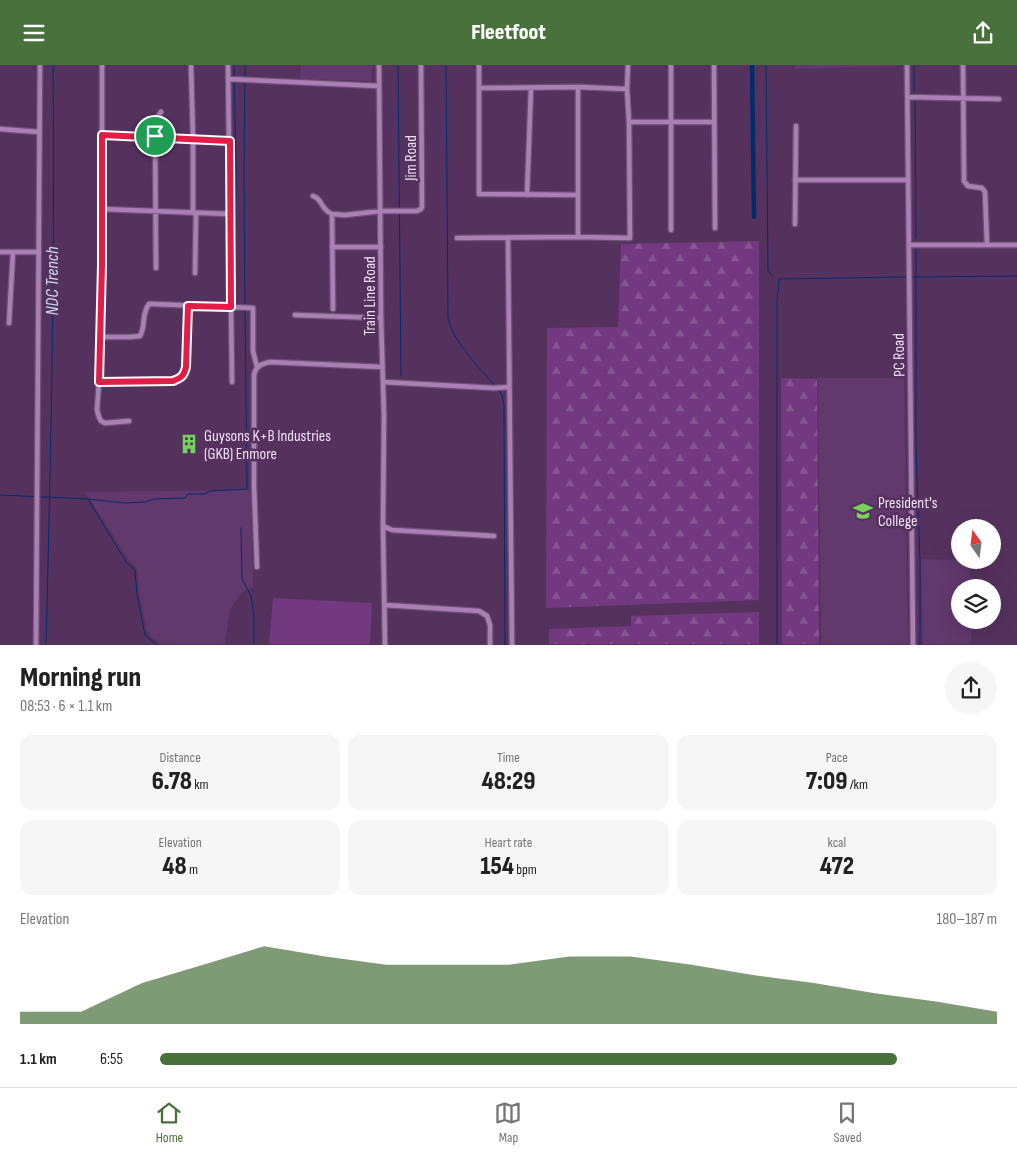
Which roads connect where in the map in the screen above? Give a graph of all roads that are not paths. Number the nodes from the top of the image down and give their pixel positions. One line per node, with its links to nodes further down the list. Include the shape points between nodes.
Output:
1 (40, 65): 28 (street)
2 (102, 65): 29 (street)
3 (191, 65): 31 (street)
4 (228, 65): 13 (street)
5 (379, 65): 14 (street, Train Line Road)
6 (422, 65): 40 (street, Jim Road, via 422,207 419,211)
7 (479, 65): 16 (street)
8 (628, 65): 18 (street)
9 (671, 65): 24 (street)
10 (714, 65): 25 (street)
11 (908, 65): 19 (street, PC Road)
12 (963, 65): 20 (street)
13 (229, 79): 14 (street); 32 (street)
14 (379, 86): 40 (street, Train Line Road)
15 (578, 87): 17 (street); 18 (street); 36 (street)
16 (479, 88): 17 (street); 35 (street, via 479,194)
17 (531, 88): 35 (street)
18 (627, 89): 23 (street)
19 (908, 97): 20 (street); 34 (street, PC Road)
20 (963, 99): 21 (street); 51 (street, via 964,181 968,186 982,188 985,192)
21 (999, 99)
22 (161, 112): 30 (street, via 156,119)
23 (629, 122): 24 (street); 47 (street, via 630,238)
24 (671, 122): 25 (street); 46 (street)
25 (714, 122): 45 (street)
26 (796, 126): 33 (street)
27 (0, 129): 28 (street)
28 (39, 132): 57 (street)
29 (102, 135): 30 (street); 38 (street)
30 (155, 136): 31 (street); 39 (street)
31 (193, 138): 32 (street); 41 (street)
32 (230, 141): 43 (street)
33 (795, 180): 34 (street); 44 (street)
34 (908, 180): 50 (street, PC Road)
35 (527, 195): 36 (street)
36 (578, 195): 47 (street)
37 (313, 196): 42 (street)
38 (102, 209): 39 (street); 66 (street)
39 (155, 211): 41 (street); 58 (street)
40 (381, 211): 42 (street, Jim Road); 54 (street, Train Line Road)
41 (194, 213): 43 (street); 59 (street)
42 (332, 214): 53 (street)
43 (230, 215): 61 (street)
44 (795, 224)
45 (715, 228)
46 (671, 230)
47 (578, 237): 49 (street)
48 (457, 238): 49 (street)
49 (508, 238): 72 (street)
50 (910, 245): 51 (street); 82 (street, PC Road)
51 (987, 245): 52 (street)
52 (1017, 245)
53 (332, 247): 54 (street); 62 (street)
54 (382, 247): 64 (street, Train Line Road)
55 (0, 251): 56 (street)
56 (13, 252): 57 (street); 65 (street)
57 (39, 253): 78 (street)
58 (156, 268)
59 (195, 273)
60 (188, 306): 61 (street); 66 (street, via 149,304 140,335); 69 (street, via 186,367 180,378 173,381)
61 (231, 307): 67 (street, via 254,308 253,351); 70 (street)
62 (333, 309)
63 (295, 315): 64 (street)
64 (382, 318): 68 (street, Train Line Road)
65 (9, 323)
66 (100, 337): 69 (street)
67 (258, 367): 68 (street, via 270,362); 76 (street, via 254,375)
68 (382, 367): 71 (street, Train Line Road)
69 (99, 382): 73 (street, via 99,417 105,423)
70 (232, 382)
71 (383, 382): 72 (street); 74 (street, Train Line Road)
72 (509, 387): 81 (street)
73 (130, 421)
74 (383, 526): 75 (street); 77 (street, Train Line Road)
75 (494, 536)
76 (257, 567)
77 (385, 605): 79 (street, Train Line Road); 80 (street, via 479,611 487,616 490,625)
78 (36, 645)
79 (385, 645)
80 (490, 645)
81 (512, 645)
82 (913, 645)

